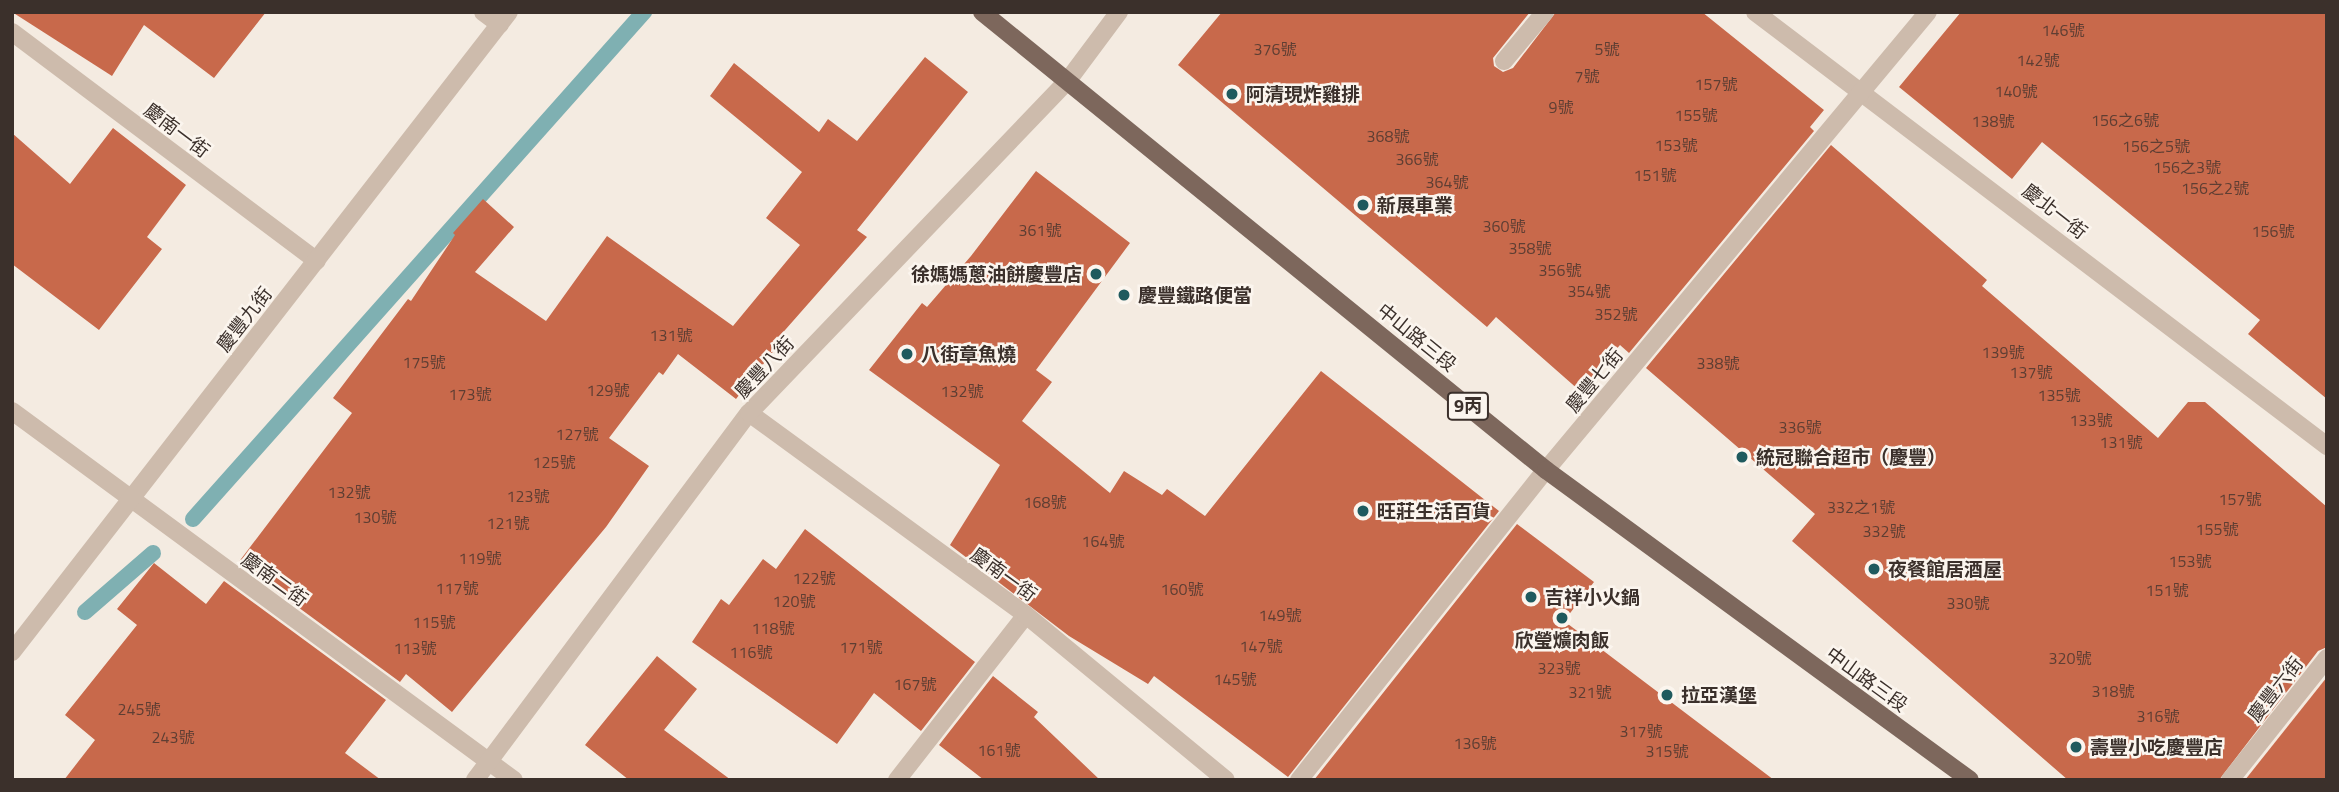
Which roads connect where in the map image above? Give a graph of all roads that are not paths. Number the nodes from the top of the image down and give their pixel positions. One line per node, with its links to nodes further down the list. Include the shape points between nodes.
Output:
1 (483, 12): 7 (street)
2 (982, 12): 10 (main road, 中山路三段 / 9丙)
3 (1119, 12): 10 (street, 慶豐八街)
4 (1545, 12): 9 (street)
5 (1755, 12): 11 (street, 慶北一街)
6 (1928, 12): 11 (street, 慶豐七街)
7 (505, 19): 12 (street, 慶豐九街)
8 (12, 32): 12 (street, 慶南一街)
9 (1504, 61)
10 (1069, 79): 14 (street, 慶豐八街); 16 (main road, 中山路三段 / 9丙)
11 (1864, 91): 15 (street, 慶北一街); 16 (street, 慶豐七街)
12 (317, 261): 17 (street, 慶豐九街)
13 (12, 411): 17 (street, 慶南二街)
14 (749, 413): 18 (street, 慶南一街); 21 (street, 慶豐八街)
15 (2327, 446)
16 (1546, 470): 26 (street, 慶豐七街); 27 (main road, 中山路三段 / 9丙)
17 (128, 499): 19 (street, 慶豐九街); 21 (street, 慶南二街)
18 (1026, 615): 24 (street); 25 (street, 慶南一街)
19 (12, 652)
20 (2327, 658): 28 (street, 慶豐六街)
21 (490, 761): 22 (street, 慶豐八街); 23 (street, 慶南二街)
22 (475, 780)
23 (514, 780)
24 (897, 780)
25 (1226, 780)
26 (1299, 780)
27 (1970, 780)
28 (2230, 780)

